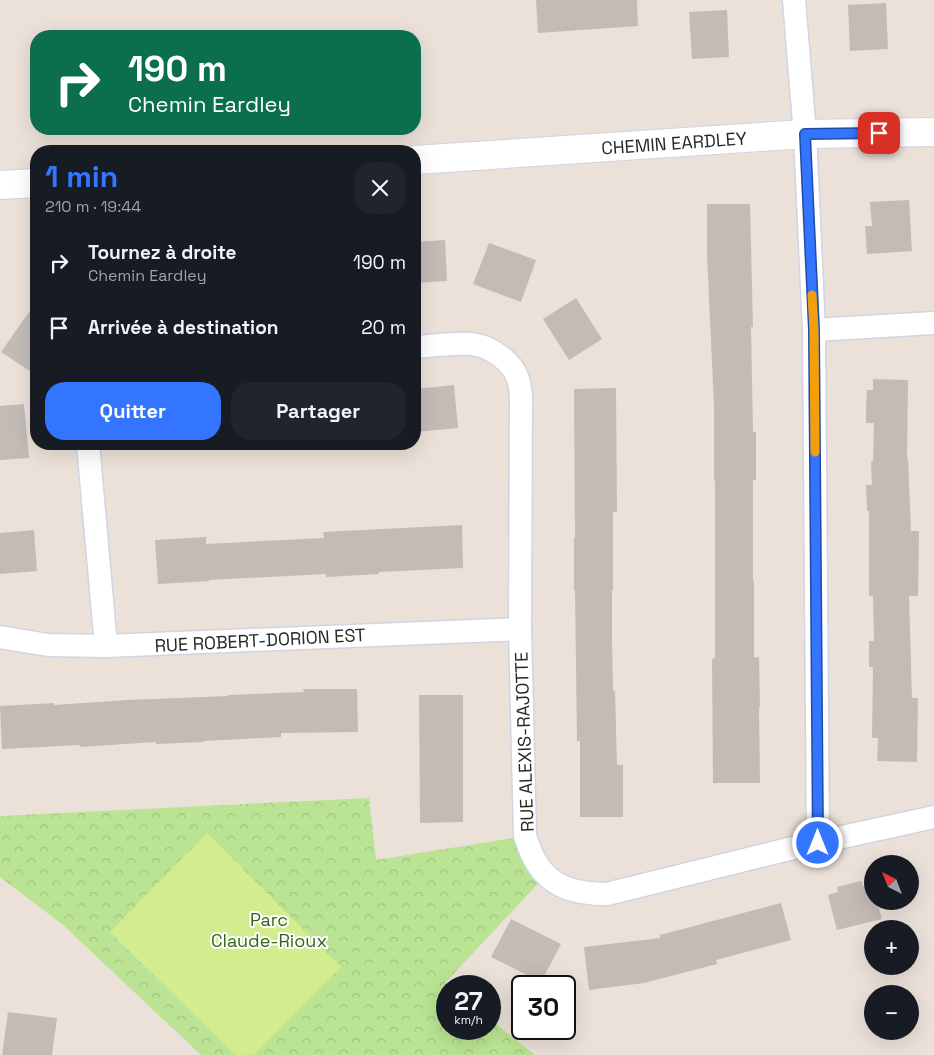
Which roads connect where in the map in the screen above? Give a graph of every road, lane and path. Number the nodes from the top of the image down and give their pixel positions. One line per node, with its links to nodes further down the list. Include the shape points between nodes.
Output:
1 (794, 0): 3 (street)
2 (934, 132): 3 (main road, CHEMIN EARDLEY)
3 (805, 134): 4 (main road, CHEMIN EARDLEY); 8 (street)
4 (421, 160)
5 (30, 183): 6 (main road)
6 (0, 185)
7 (934, 323): 8 (street)
8 (814, 330): 15 (street)
9 (421, 347): 11 (street, RUE ALEXIS-RAJOTTE, via 471,344 486,348 512,367 518,379 521,394)
10 (89, 450): 13 (street)
11 (520, 629): 13 (street, RUE ROBERT-DORION EST); 15 (street, RUE ALEXIS-RAJOTTE, via 525,836 536,862 558,884 573,891 607,894)
12 (0, 637): 13 (street, RUE ROBERT-DORION EST, via 48,645)
13 (106, 646)
14 (934, 817): 15 (street, RUE ALEXIS-RAJOTTE)
15 (818, 843)

